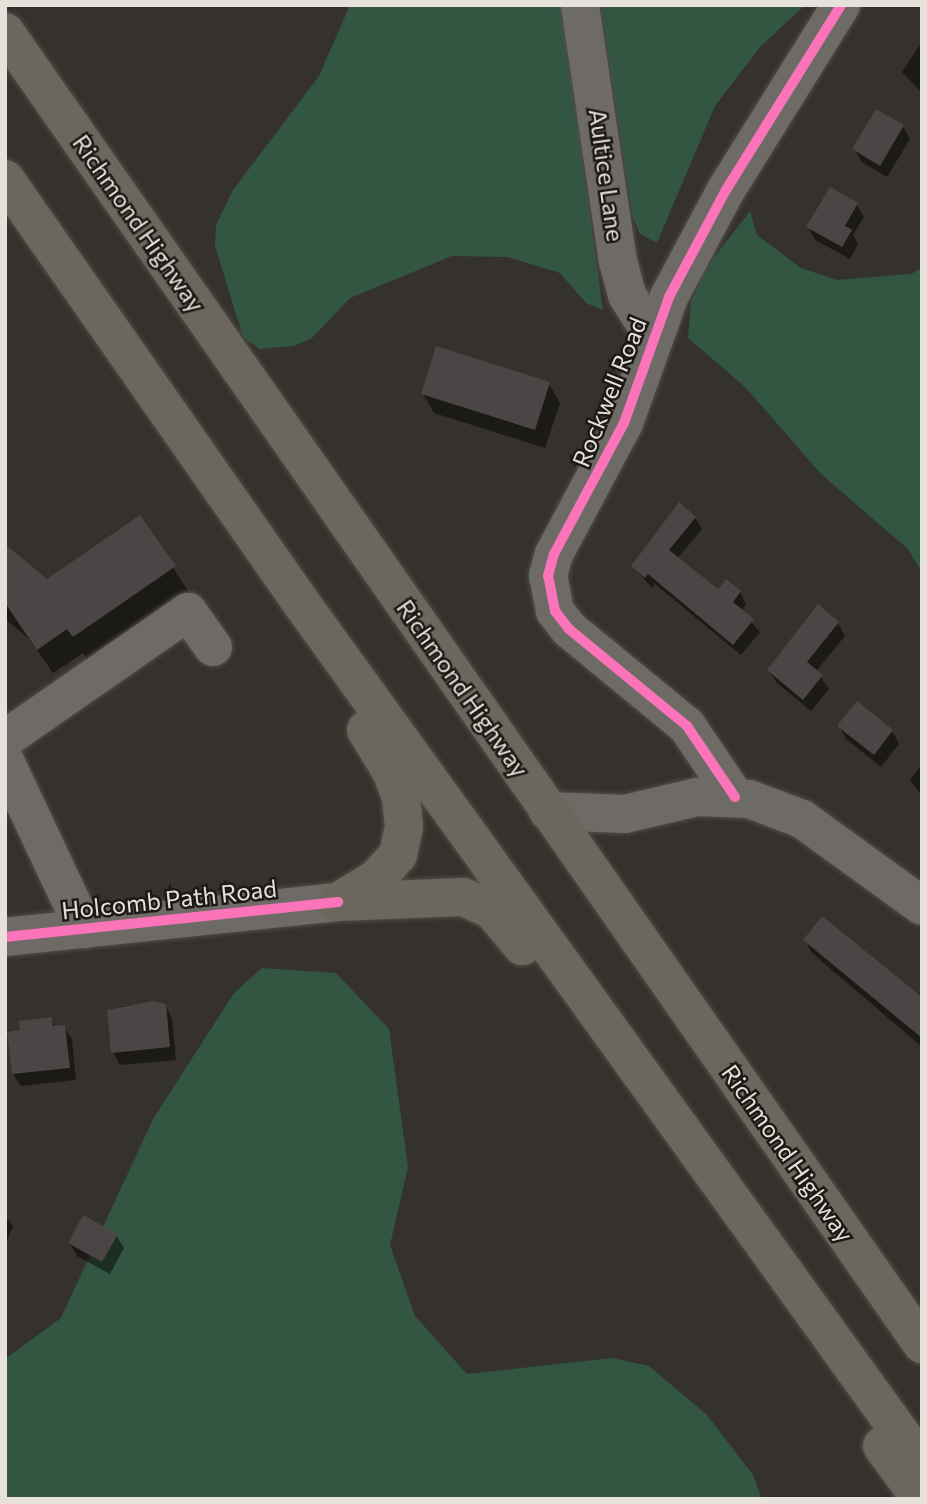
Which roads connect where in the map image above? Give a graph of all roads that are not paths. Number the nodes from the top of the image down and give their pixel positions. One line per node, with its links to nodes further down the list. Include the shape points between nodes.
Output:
1 (580, 5): 5 (street, Aultice Lane, via 618,261 626,295)
2 (841, 5): 5 (street, Rockwell Road, via 726,190 669,298)
3 (5, 32): 11 (highway, Richmond Highway)
4 (5, 179): 6 (highway)
5 (654, 338): 10 (street, Rockwell Road, via 624,423 554,554 549,593 569,629 687,726)
6 (302, 604): 12 (highway, via 391,771 402,807 404,827 398,855 377,878); 17 (highway)
7 (213, 647): 8 (street, via 188,611)
8 (5, 739)
9 (5, 761): 14 (street)
10 (735, 797): 11 (street, via 697,797 625,814); 13 (street, via 802,819)
11 (548, 811): 16 (highway, Richmond Highway)
12 (338, 902): 14 (street, Holcomb Path Road); 18 (highway, via 463,897 484,905 504,921)
13 (922, 906)
14 (84, 929): 15 (street, Holcomb Path Road)
15 (5, 937)
16 (922, 1343)
17 (922, 1463)
18 (921, 1499)

